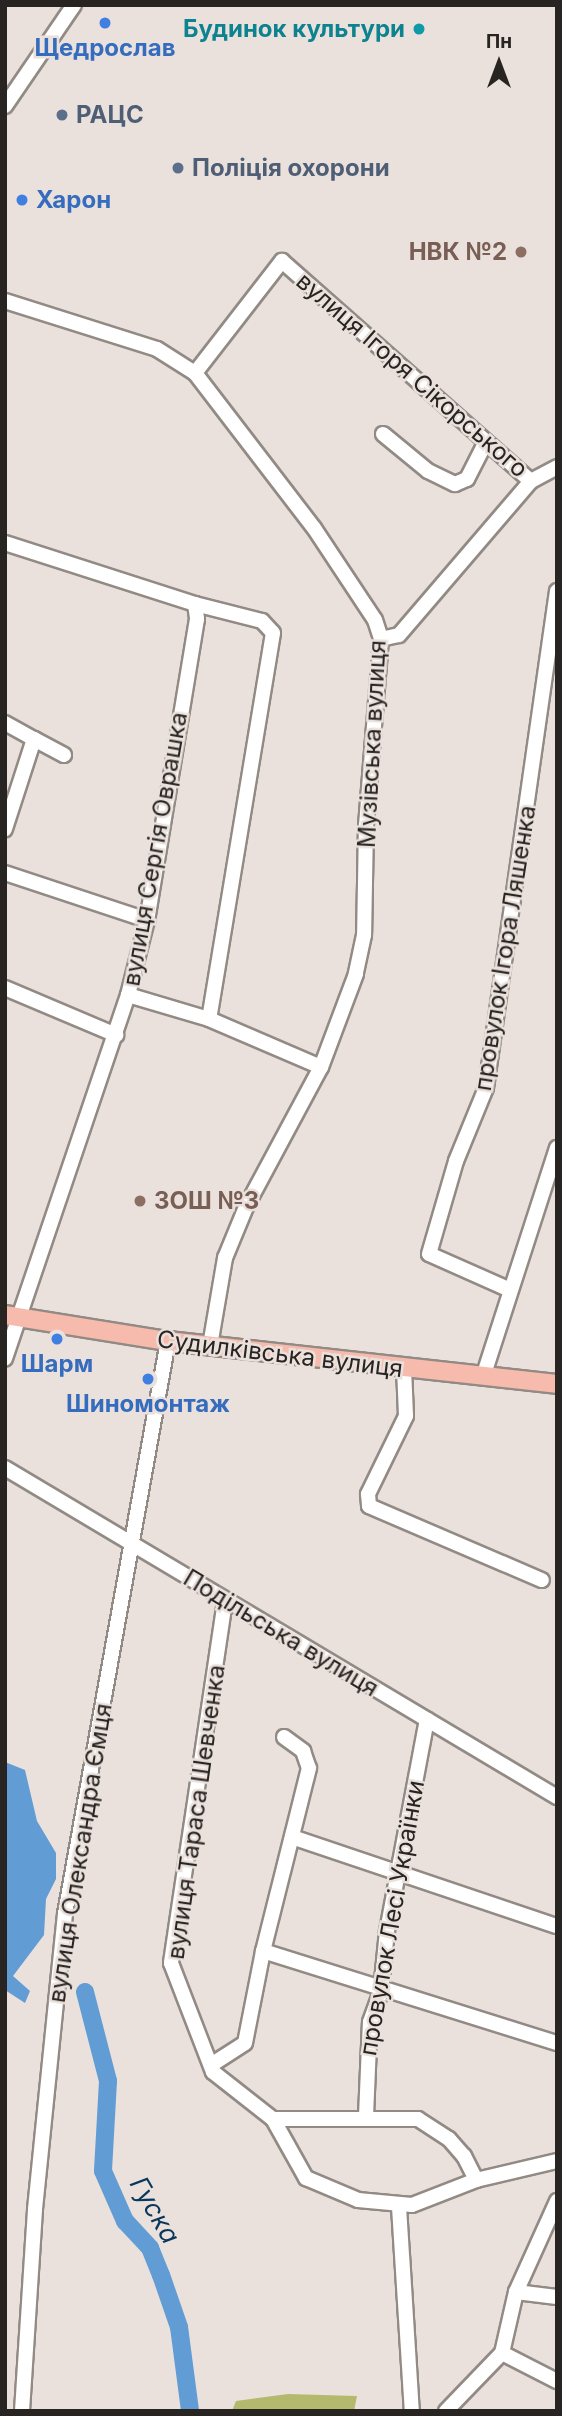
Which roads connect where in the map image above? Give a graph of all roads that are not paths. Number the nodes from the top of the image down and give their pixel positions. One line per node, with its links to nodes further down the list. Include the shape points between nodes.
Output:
1 (74, 5): 2 (street)
2 (5, 106)
3 (5, 301): 4 (street, Музівська вулиця, via 157,349)
4 (195, 373): 6 (street, вулиця Ігоря Сікорського, via 282,261); 12 (street, Музівська вулиця, via 314,528 375,620)
5 (383, 434): 6 (street, via 428,471 455,484 467,479)
6 (485, 444): 8 (street, вулиця Ігоря Сікорського)
7 (557, 467): 8 (street, вулиця Ігоря Сікорського)
8 (531, 481): 12 (street, via 399,635)
9 (5, 543): 11 (street)
10 (557, 590): 25 (street, провулок Ігора Ляшенка, via 486,1088 456,1161 429,1254)
11 (195, 604): 18 (street, вулиця Сергія Оврашка, via 197,619); 21 (street, via 262,621 273,633)
12 (381, 639): 23 (street, Музівська вулиця, via 367,812 364,935 351,994)
13 (5, 723): 14 (street)
14 (34, 739): 15 (street); 16 (street)
15 (64, 755)
16 (5, 829)
17 (5, 873): 18 (street)
18 (147, 920): 20 (street, вулиця Сергія Оврашка)
19 (5, 988): 22 (street)
20 (128, 995): 21 (street); 22 (street, вулиця Сергія Оврашка)
21 (209, 1019): 23 (street)
22 (116, 1035): 26 (street, вулиця Сергія Оврашка)
23 (321, 1067): 28 (street, Музівська вулиця, via 246,1207 225,1258)
24 (557, 1148): 25 (street)
25 (508, 1289): 31 (street)
26 (12, 1316): 27 (main road, Судилківська вулиця); 29 (street, вулиця Сергія Оврашка)
27 (167, 1341): 28 (main road, Судилківська вулиця); 34 (street, вулиця Олександра Ємця)
28 (210, 1346): 30 (main road, Судилківська вулиця)
29 (5, 1359)
30 (404, 1368): 31 (main road, Судилківська вулиця); 35 (street, via 406,1416 368,1494 369,1506)
31 (483, 1377): 32 (main road, Судилківська вулиця)
32 (557, 1384)
33 (5, 1468): 34 (street, Подільська вулиця)
34 (131, 1542): 36 (street, Подільська вулиця); 57 (street, вулиця Олександра Ємця, via 65,1914 35,2209)
35 (542, 1580)
36 (225, 1601): 37 (street, Подільська вулиця); 46 (street, вулиця Тараса Шевченка, via 171,1963)
37 (427, 1720): 39 (street, Подільська вулиця); 41 (street, провулок Лесі Українки)
38 (284, 1737): 40 (street, via 303,1751 309,1763)
39 (557, 1797)
40 (295, 1838): 41 (street); 43 (street)
41 (397, 1872): 42 (street); 44 (street, провулок Лесі Українки)
42 (557, 1926)
43 (263, 1951): 44 (street); 46 (street, via 245,2043)
44 (382, 1991): 45 (street); 47 (street, провулок Лесі Українки, via 370,2022)
45 (557, 2043)
46 (211, 2065): 48 (street, вулиця Тараса Шевченка, via 225,2083)
47 (366, 2116): 48 (street); 50 (street, via 407,2118 432,2125 464,2155)
48 (273, 2119): 52 (street, вулиця Тараса Шевченка, via 306,2178 358,2200)
49 (557, 2161): 50 (street)
50 (476, 2180): 52 (street)
51 (557, 2201): 53 (street)
52 (399, 2207): 58 (street)
53 (516, 2292): 54 (street); 55 (street)
54 (557, 2297)
55 (502, 2353): 56 (street); 59 (street)
56 (557, 2381)
57 (22, 2411)
58 (412, 2411)
59 (446, 2411)

